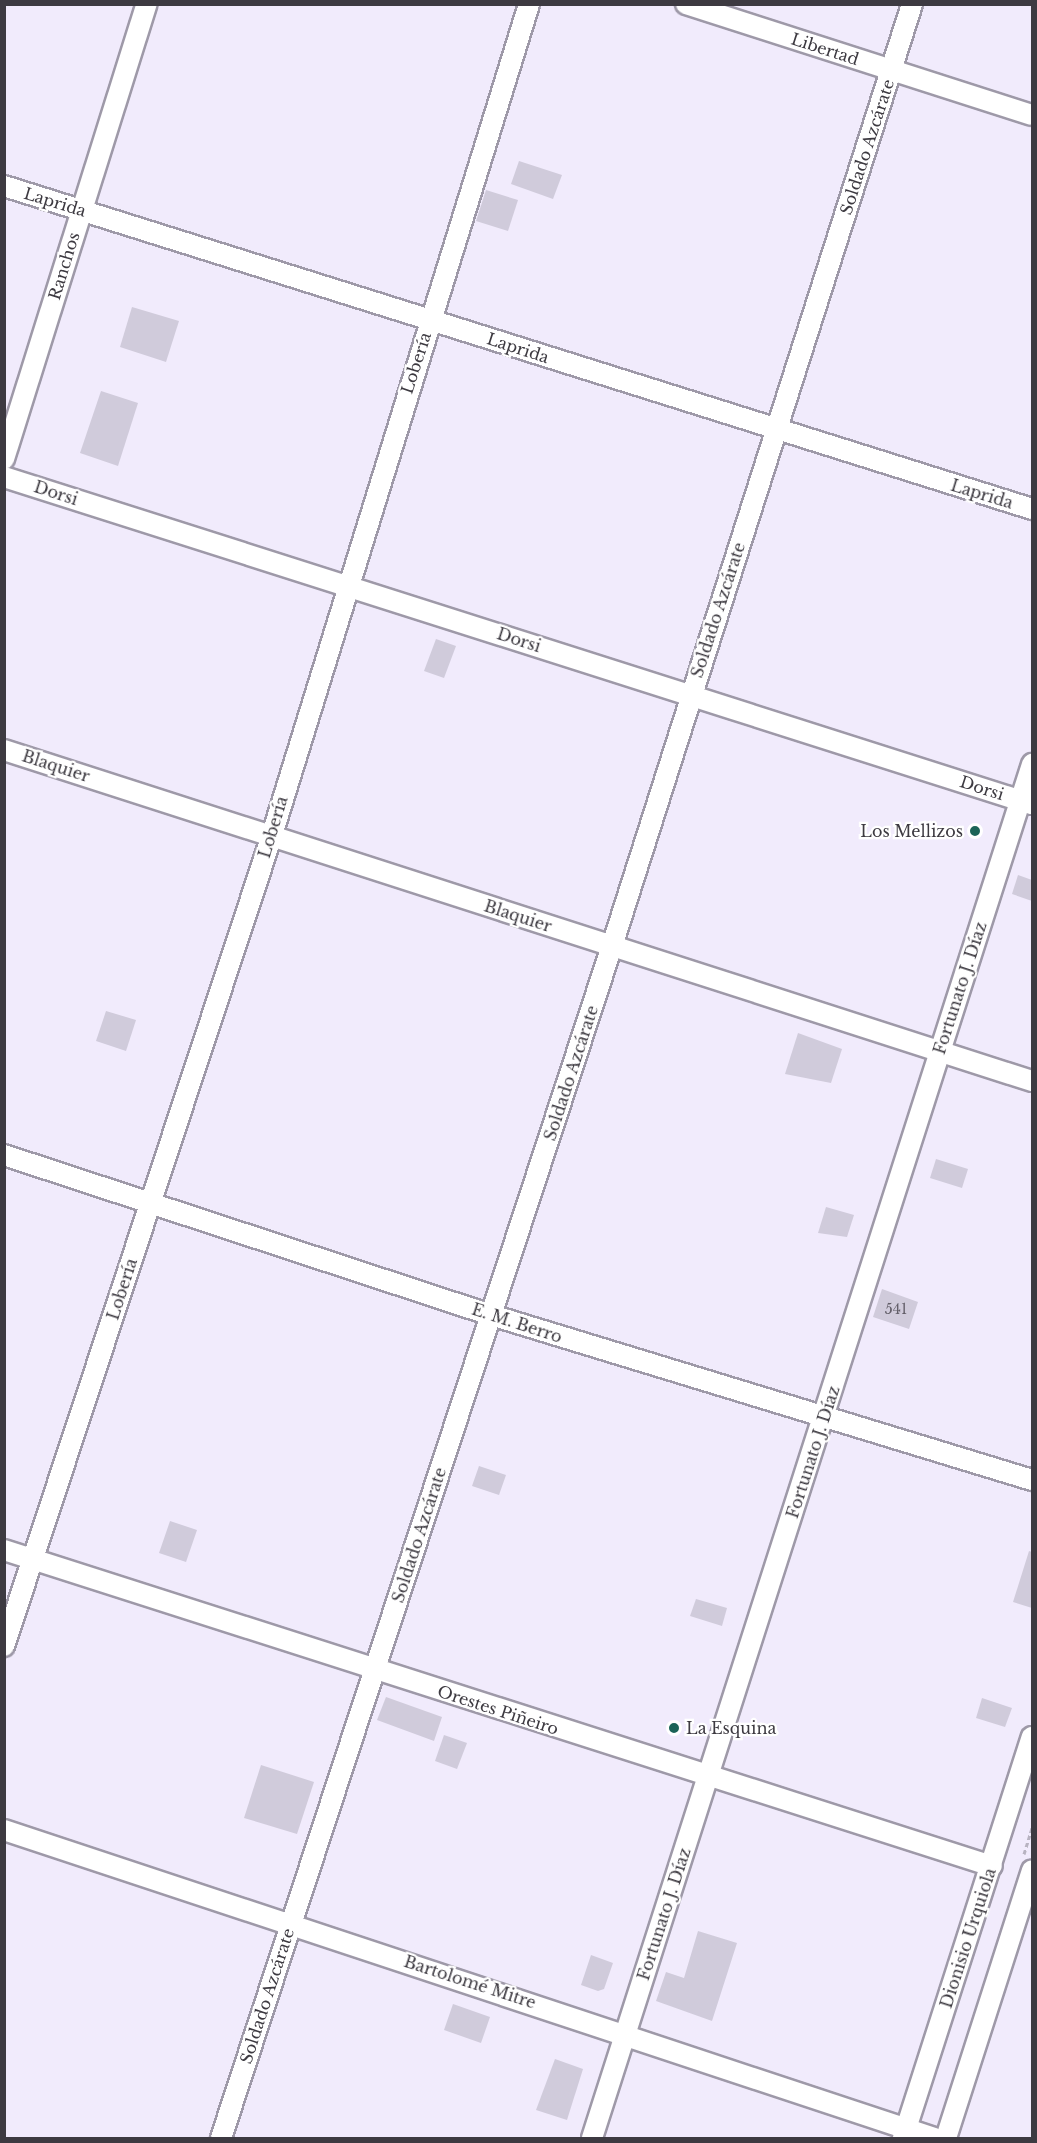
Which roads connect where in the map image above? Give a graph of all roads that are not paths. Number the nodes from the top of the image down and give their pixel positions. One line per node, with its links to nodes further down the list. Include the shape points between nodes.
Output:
1 (147, 4): 8 (street, Ranchos)
2 (529, 4): 9 (street, Lobería)
3 (686, 4): 5 (street, Libertad)
4 (912, 4): 5 (street, Soldado Azcárate)
5 (892, 70): 6 (street, Libertad); 10 (street, Soldado Azcárate)
6 (1032, 115)
7 (4, 186): 8 (street, Laprida)
8 (82, 210): 9 (street, Laprida); 11 (street, Ranchos)
9 (430, 320): 10 (street, Laprida); 14 (street, Lobería)
10 (777, 430): 13 (street, Laprida); 15 (street, Soldado Azcárate)
11 (4, 459)
12 (4, 477): 14 (street, Dorsi)
13 (1032, 509)
14 (346, 585): 15 (street, Dorsi); 19 (street, Lobería)
15 (690, 694): 18 (street, Dorsi); 20 (street, Soldado Azcárate)
16 (4, 750): 19 (street, Blaquier)
17 (1032, 764): 18 (street, Fortunato J. Díaz)
18 (1027, 803): 21 (street, Fortunato J. Díaz)
19 (272, 835): 20 (street, Blaquier); 24 (street, Lobería)
20 (612, 946): 21 (street, Blaquier); 25 (street, Soldado Azcárate)
21 (940, 1051): 22 (street, Blaquier); 26 (street, Fortunato J. Díaz)
22 (1032, 1081)
23 (4, 1155): 24 (street, E. M. Berro)
24 (151, 1202): 25 (street, E. M. Berro); 29 (street, Lobería)
25 (491, 1315): 26 (street, E. M. Berro); 31 (street, Soldado Azcárate)
26 (824, 1419): 27 (street, E. M. Berro); 33 (street, Fortunato J. Díaz)
27 (1032, 1480)
28 (4, 1550): 29 (street, Orestes Piñeiro)
29 (33, 1560): 30 (street, Lobería); 31 (street, Orestes Piñeiro)
30 (4, 1646)
31 (375, 1670): 33 (street, Orestes Piñeiro); 37 (street, Soldado Azcárate)
32 (1032, 1737): 35 (street, Dionisio Urquiola)
33 (708, 1778): 35 (street, Orestes Piñeiro); 38 (street, Fortunato J. Díaz)
34 (4, 1830): 37 (street, Bartolomé Mitre)
35 (992, 1866): 39 (street, Dionisio Urquiola)
36 (1032, 1876): 43 (street)
37 (291, 1923): 38 (street, Bartolomé Mitre); 40 (street, Soldado Azcárate)
38 (626, 2034): 39 (street, Bartolomé Mitre); 41 (street, Fortunato J. Díaz)
39 (904, 2134): 42 (street, Bartolomé Mitre)
40 (221, 2139)
41 (592, 2139)
42 (934, 2139)
43 (946, 2139)

